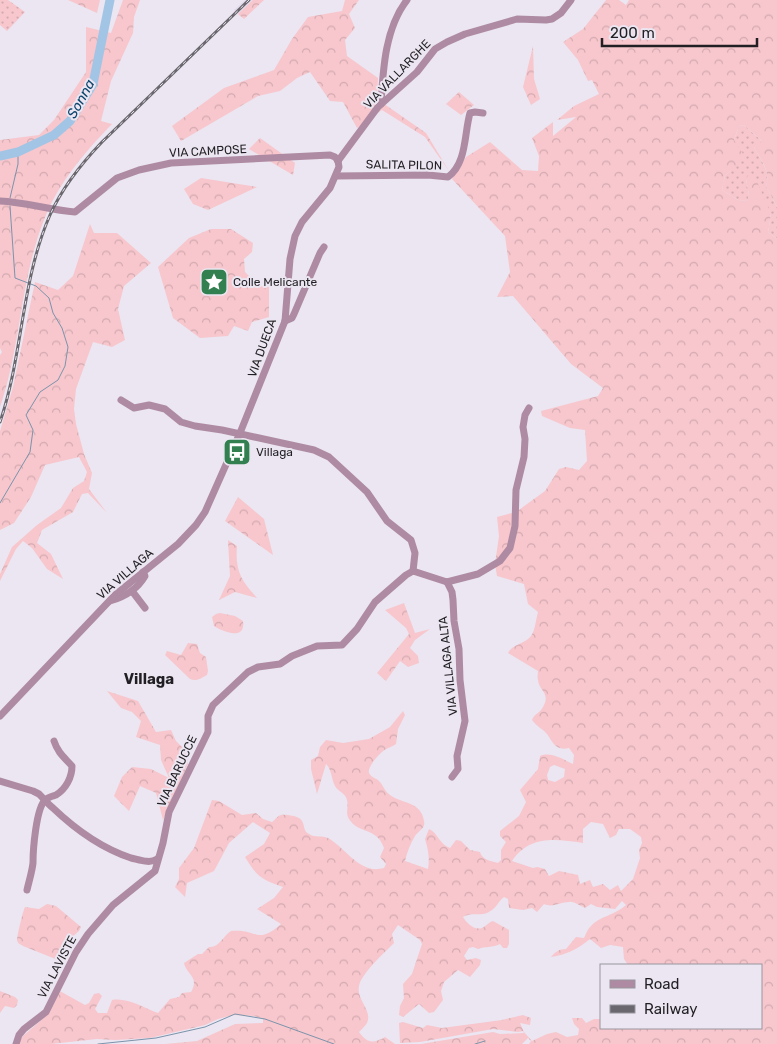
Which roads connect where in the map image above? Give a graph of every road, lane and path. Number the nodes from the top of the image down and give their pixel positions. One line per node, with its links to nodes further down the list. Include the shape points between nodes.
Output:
1 (407, 0): 3 (street, via 396,17 387,50)
2 (571, 0): 3 (street, VIA VALLARGHE, via 552,19 517,19 447,42)
3 (381, 104): 5 (street, VIA VALLARGHE)
4 (483, 113): 6 (street, SALITA PILON, via 470,113 462,154 456,169 448,177)
5 (338, 161): 6 (street); 7 (street, VIA CAMPOSE, via 330,155 171,163 117,178 75,212)
6 (337, 176): 9 (street, VIA DUECA, via 295,236)
7 (1, 201)
8 (324, 247): 9 (street, via 292,318)
9 (284, 321): 12 (street, VIA DUECA)
10 (121, 400): 12 (street, via 134,408 148,405 164,409 181,422)
11 (529, 408): 15 (street, via 523,427 524,457 516,490 510,548 500,561 478,574)
12 (240, 434): 13 (street, via 314,450 329,457 367,492 387,520 411,540 415,553); 14 (street, VIA VILLAGA, via 196,525)
13 (413, 571): 15 (street); 24 (street, VIA BARUCCE, via 375,602 347,641 317,646 280,664 258,666 213,705 208,716 208,732 169,812 164,843)
14 (143, 572): 16 (street, via 141,582); 17 (street, VIA VILLAGA)
15 (447, 582): 21 (street, VIA VILLAGA ALTA, via 452,592 460,649 465,721 457,756 458,769)
16 (132, 591): 17 (street); 18 (street)
17 (110, 601): 19 (street, VIA VILLAGA)
18 (146, 608)
19 (0, 716)
20 (54, 741): 23 (street, via 60,756 72,766 72,772 63,790)
21 (452, 777)
22 (0, 781): 23 (street, via 33,791)
23 (45, 800): 24 (street, via 74,827 116,853 142,861); 25 (street, via 37,824)
24 (157, 859): 26 (street, VIA LAVISTE, via 155,871 113,905 88,934 46,1012 24,1029)
25 (27, 890)
26 (16, 1044)

